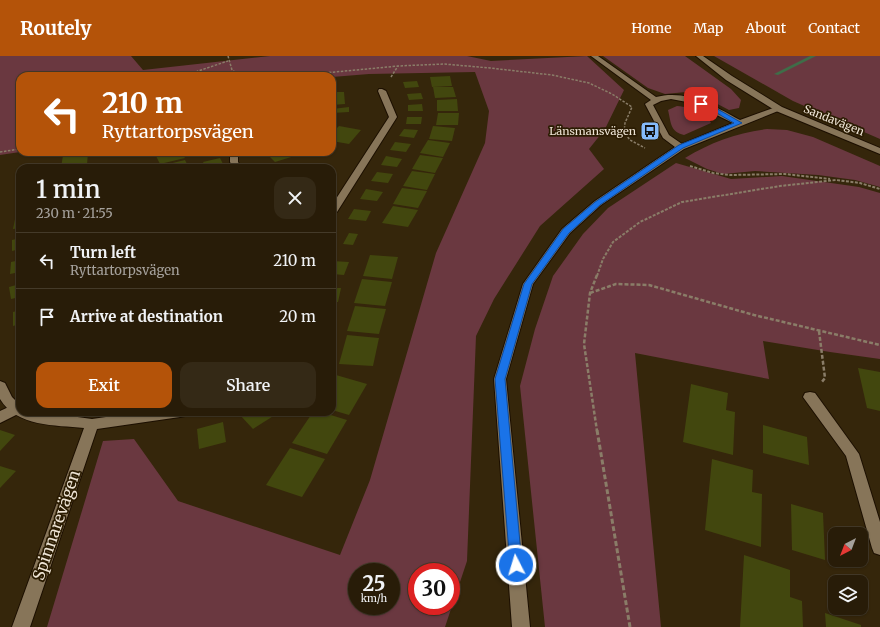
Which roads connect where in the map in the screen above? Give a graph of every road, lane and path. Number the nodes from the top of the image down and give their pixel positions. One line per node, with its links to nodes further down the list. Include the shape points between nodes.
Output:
1 (228, 56): 4 (path)
2 (594, 56): 9 (street)
3 (700, 56): 10 (street, Sandavägen, via 729,78)
4 (228, 61): 5 (path); 6 (path)
5 (196, 72)
6 (235, 72)
7 (335, 72): 13 (path, via 444,64 552,75 589,83 632,107 622,130 630,141)
8 (382, 91): 20 (street, via 393,117)
9 (655, 100): 11 (street, via 690,100 712,108); 12 (street, via 649,104 666,136)
10 (779, 109): 11 (street); 15 (street, Sandavägen)
11 (739, 123): 12 (street)
12 (681, 147): 34 (street, via 598,203 566,231 528,284 500,379)
13 (645, 148)
14 (16, 150): 16 (path)
15 (880, 151)
16 (0, 152)
17 (690, 166): 18 (path, via 730,175 785,174)
18 (836, 180): 19 (path); 21 (path, via 682,202 640,222 613,242 603,259)
19 (880, 189)
20 (336, 202)
21 (590, 293): 22 (path, via 616,284 649,285); 35 (path, via 584,344)
22 (818, 331): 23 (path); 25 (path, via 825,378)
23 (880, 345)
24 (0, 386): 26 (street)
25 (810, 397): 32 (street, via 852,454)
26 (16, 408)
27 (16, 412): 30 (street)
28 (31, 416): 31 (street)
29 (151, 416): 31 (street)
30 (0, 418)
31 (92, 424): 33 (street, Spinnarevägen)
32 (880, 548)
33 (21, 627)
34 (521, 627)
35 (630, 627)

